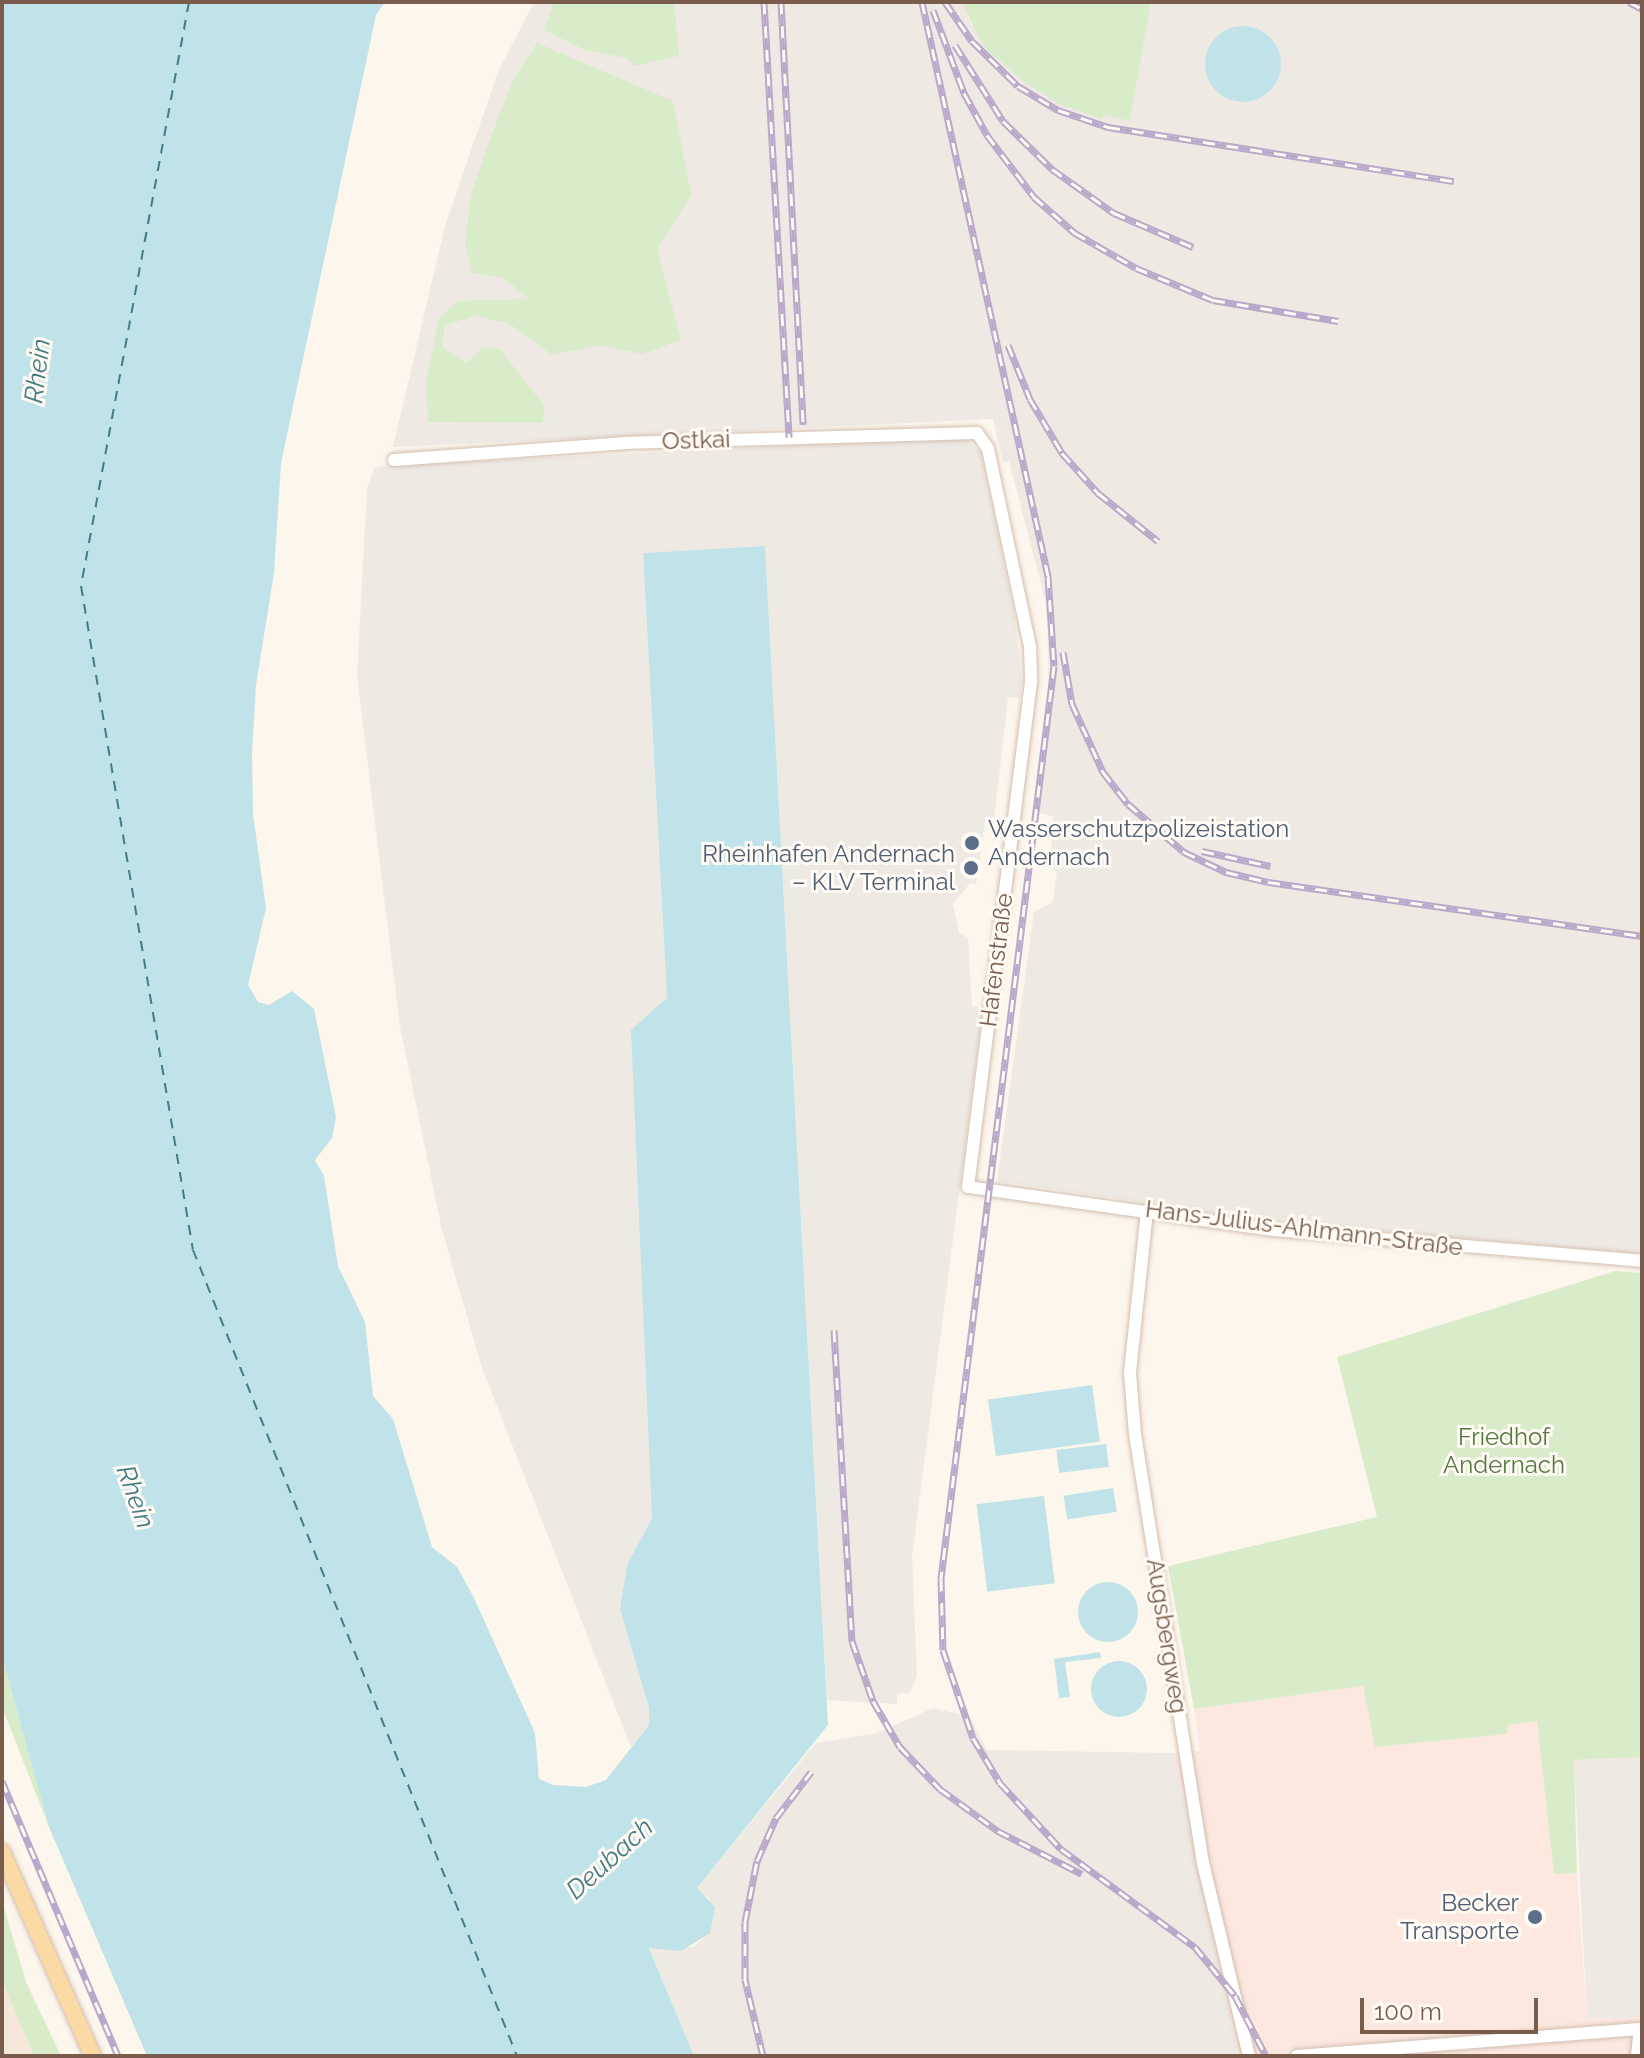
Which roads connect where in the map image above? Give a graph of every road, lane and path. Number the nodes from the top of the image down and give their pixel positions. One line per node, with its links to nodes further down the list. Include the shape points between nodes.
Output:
1 (988, 449): 2 (street, Ostkai, via 977,433 962,431 623,443); 3 (street, Hafenstraße, via 1030,647 1031,682)
2 (394, 460)
3 (968, 1187): 4 (street, Hans-Julius-Ahlmann-Straße)
4 (1147, 1211): 5 (street, Hans-Julius-Ahlmann-Straße, via 1275,1230); 9 (street, Augsbergweg, via 1130,1373 1135,1434 1203,1863)
5 (1642, 1261)
6 (2, 1852): 8 (main road)
7 (1641, 2029): 10 (street); 11 (street)
8 (93, 2056)
9 (1249, 2056)
10 (1297, 2056)
11 (1637, 2056)

